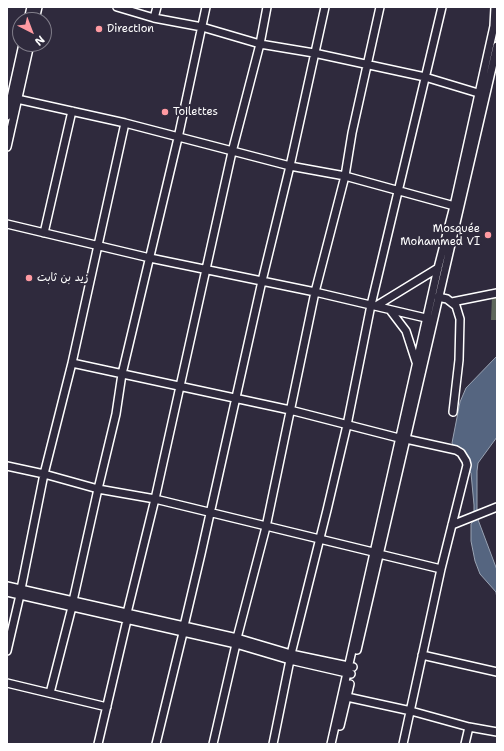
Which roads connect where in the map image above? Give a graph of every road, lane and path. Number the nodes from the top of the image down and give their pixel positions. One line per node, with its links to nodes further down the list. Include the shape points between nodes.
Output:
1 (117, 7): 9 (street)
2 (156, 7): 9 (street)
3 (206, 7): 10 (street)
4 (267, 7): 11 (street)
5 (325, 7): 15 (street)
6 (380, 7): 16 (street)
7 (442, 7): 17 (street)
8 (496, 7): 18 (street)
9 (154, 18): 10 (street)
10 (202, 27): 11 (street); 23 (street)
11 (260, 44): 15 (street); 25 (street)
12 (497, 46): 29 (street)
13 (21, 52): 19 (street)
14 (27, 52): 19 (street)
15 (314, 52): 16 (street); 26 (street)
16 (367, 65): 17 (street); 27 (street)
17 (425, 77): 18 (street); 28 (street)
18 (478, 93): 29 (street)
19 (12, 98): 20 (street); 21 (street); 24 (street)
20 (72, 111): 22 (street); 31 (street)
21 (7, 116)
22 (125, 124): 23 (street); 32 (street)
23 (178, 138): 25 (street); 33 (street)
24 (7, 147)
25 (232, 152): 26 (street); 35 (street)
26 (290, 166): 27 (street); 36 (street)
27 (345, 176): 28 (street); 37 (street)
28 (398, 190): 29 (street); 41 (street)
29 (456, 206): 34 (street); 39 (street)
30 (7, 224): 31 (street)
31 (44, 232): 32 (street)
32 (99, 245): 33 (street); 44 (street)
33 (150, 258): 35 (street); 46 (street)
34 (438, 268): 41 (street); 43 (street)
35 (206, 269): 36 (street); 47 (street)
36 (262, 280): 37 (street); 48 (street)
37 (315, 292): 41 (street); 49 (street)
38 (497, 293): 40 (street)
39 (438, 297): 40 (street); 43 (street)
40 (452, 302): 50 (street, via 458,309 461,325 460,360)
41 (374, 305): 42 (street); 52 (street)
42 (390, 310): 43 (street); 45 (street, via 406,331)
43 (430, 319): 45 (street); 51 (street)
44 (72, 363): 46 (street); 55 (street)
45 (417, 364): 51 (street)
46 (122, 374): 47 (street); 56 (street, via 116,414)
47 (180, 385): 48 (street); 57 (street)
48 (236, 399): 49 (street); 59 (street)
49 (290, 410): 52 (street); 61 (street)
50 (453, 412)
51 (406, 422): 53 (street)
52 (346, 425): 53 (street); 62 (street)
53 (403, 438): 60 (street, via 456,450 466,461); 63 (street)
54 (7, 466): 55 (street)
55 (44, 474): 56 (street); 67 (street)
56 (98, 489): 57 (street); 68 (street)
57 (155, 499): 59 (street); 69 (street)
58 (497, 507): 60 (street)
59 (210, 514): 61 (street); 70 (street)
60 (452, 525): 64 (street)
61 (266, 526): 62 (street); 71 (street)
62 (320, 539): 63 (street); 74 (street)
63 (376, 553): 64 (street); 75 (street)
64 (441, 569): 73 (street)
65 (7, 586): 67 (street)
66 (7, 592): 67 (street)
67 (21, 592): 68 (street); 72 (street)
68 (72, 604): 69 (street); 78 (street)
69 (127, 617): 70 (street); 80 (street)
70 (183, 630): 71 (street); 85 (street)
71 (237, 641): 74 (street); 86 (street)
72 (7, 651)
73 (422, 655): 76 (street); 81 (street)
74 (290, 657): 75 (street); 87 (street)
75 (350, 670): 79 (street); 88 (street)
76 (497, 672)
77 (7, 683): 78 (street)
78 (50, 693): 80 (street)
79 (347, 697): 81 (street); 89 (street)
80 (107, 707): 84 (street)
81 (411, 711): 82 (street); 90 (street)
82 (469, 727): 83 (street); 91 (street)
83 (497, 732)
84 (98, 744)
85 (156, 744)
86 (213, 744)
87 (272, 744)
88 (331, 744)
89 (336, 744)
90 (403, 744)
91 (465, 744)

